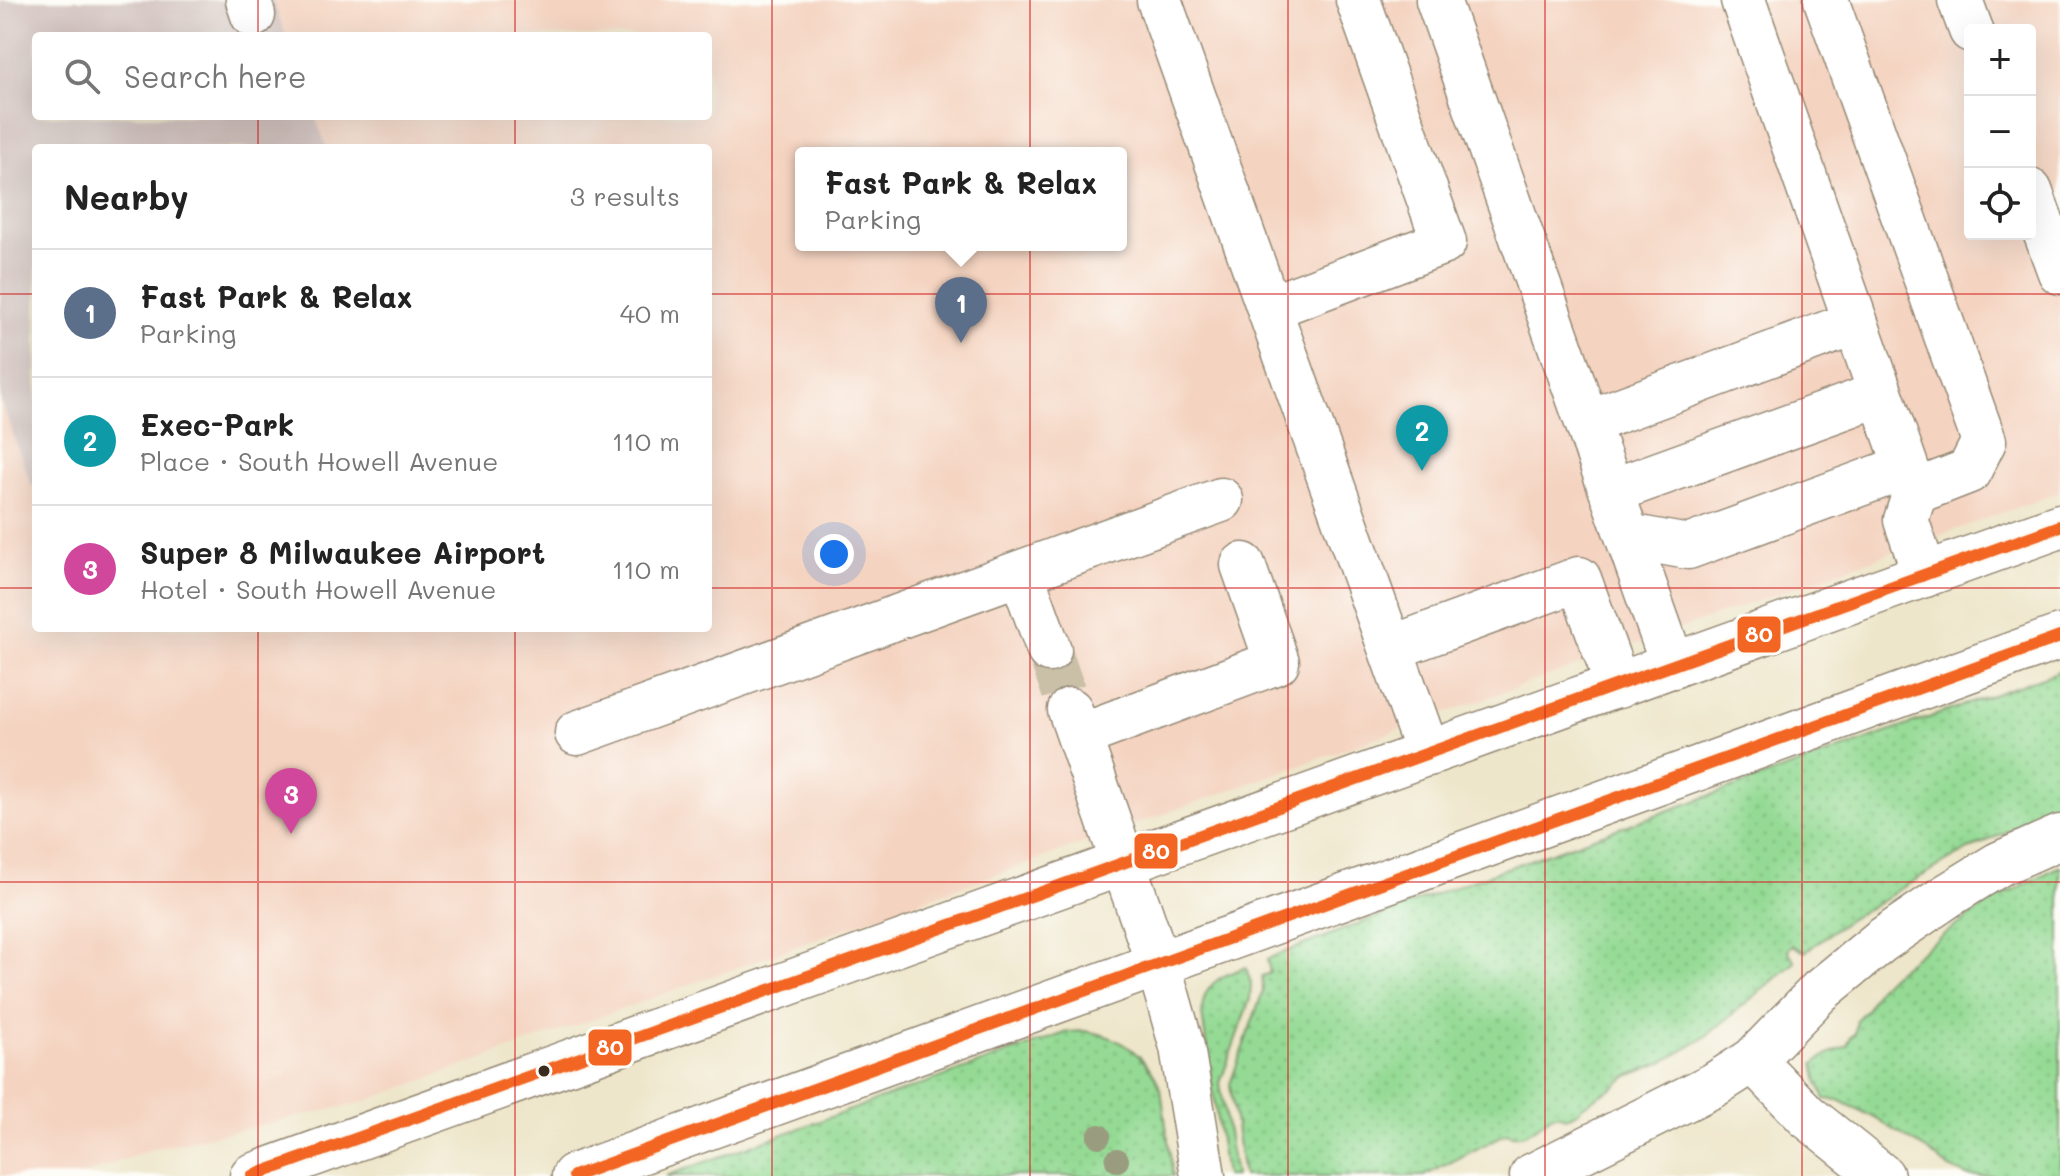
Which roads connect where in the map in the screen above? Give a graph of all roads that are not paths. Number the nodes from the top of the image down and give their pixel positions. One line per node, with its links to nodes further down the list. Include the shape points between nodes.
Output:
1 (1159, 0): 10 (main road)
2 (1358, 0): 10 (main road, via 1444,242)
3 (1438, 0): 13 (main road)
4 (1743, 0): 11 (main road)
5 (1826, 0): 14 (main road, via 1984,441 1969,471)
6 (1960, 0): 7 (main road)
7 (1969, 24)
8 (2036, 207): 9 (main road)
9 (2060, 272)
10 (1269, 308): 23 (main road)
11 (1855, 323): 12 (main road); 13 (main road)
12 (1880, 394): 14 (main road); 15 (main road)
13 (1588, 422): 15 (main road)
14 (1911, 480): 18 (main road, via 1688,547); 21 (main road, via 1906,520)
15 (1612, 491): 18 (main road)
16 (1221, 500): 20 (main road)
17 (2060, 526): 21 (main road)
18 (1628, 536): 25 (main road)
19 (1243, 565): 30 (main road, via 1277,662 1075,723)
20 (1021, 573): 24 (main road); 27 (main road)
21 (1925, 575): 25 (main road)
22 (2060, 637): 31 (main road)
23 (1391, 648): 26 (main road, via 1579,579); 28 (main road)
24 (1049, 650)
25 (1673, 666): 26 (main road)
26 (1618, 686): 28 (main road)
27 (577, 733)
28 (1428, 754): 30 (main road)
29 (2060, 837): 32 (main road, via 1999,864 1881,941 1820,991)
30 (1124, 863): 31 (main road); 33 (main road)
31 (1158, 963): 34 (main road); 35 (main road, via 1182,1047)
32 (1753, 1060): 36 (main road, via 1714,1085); 37 (main road, via 1807,1116)
33 (252, 1176)
34 (574, 1176)
35 (1203, 1176)
36 (1532, 1176)
37 (1882, 1176)

